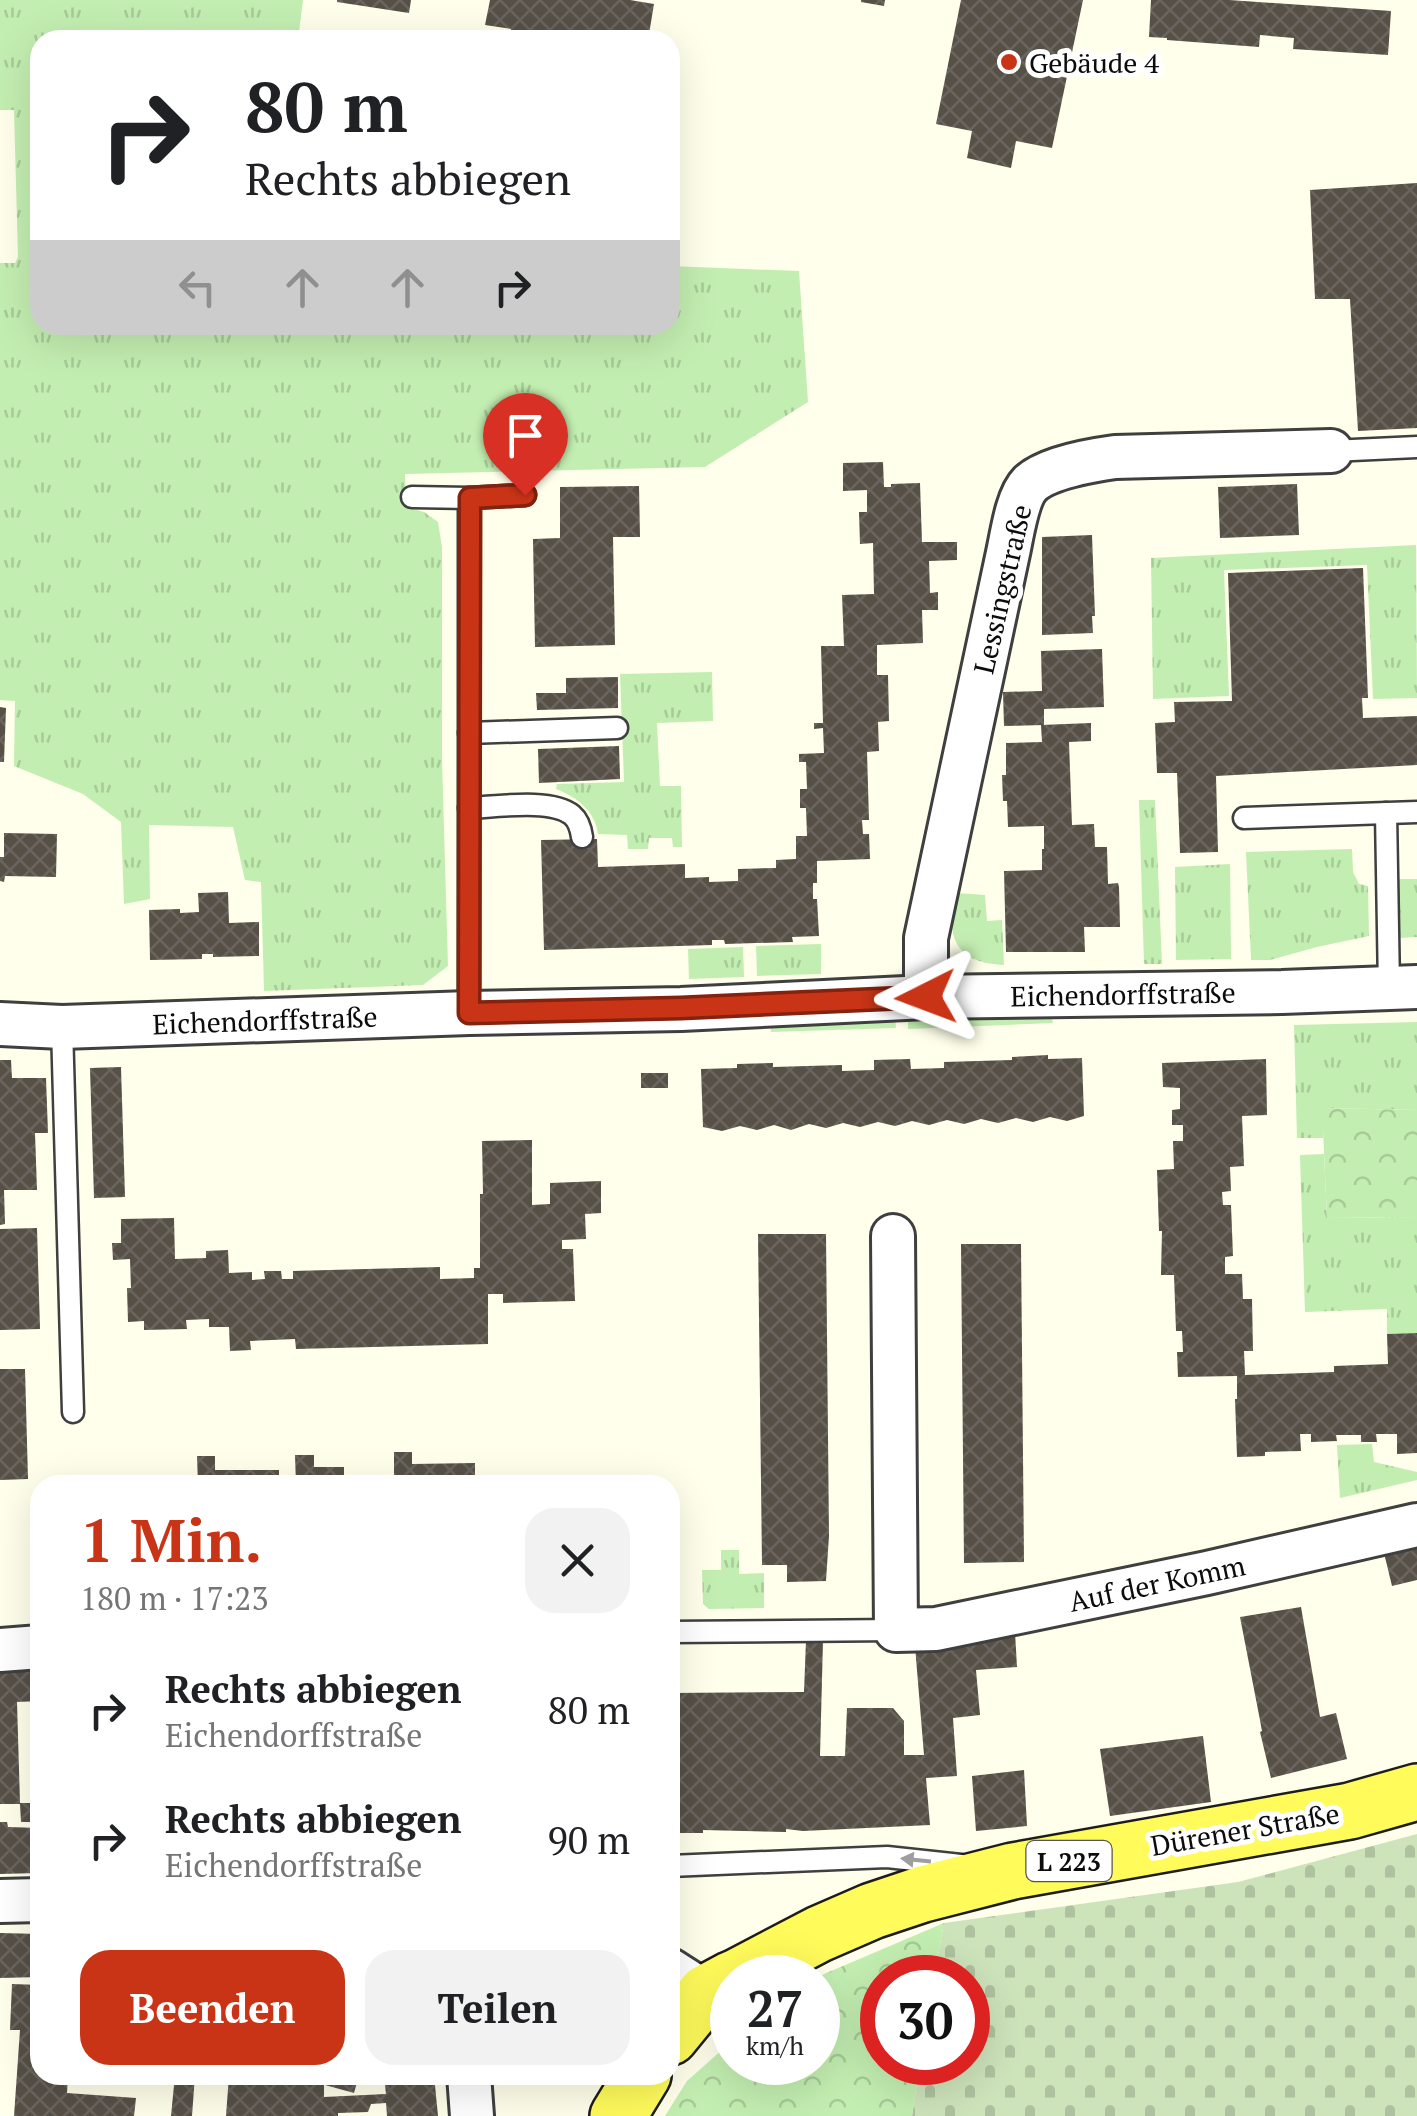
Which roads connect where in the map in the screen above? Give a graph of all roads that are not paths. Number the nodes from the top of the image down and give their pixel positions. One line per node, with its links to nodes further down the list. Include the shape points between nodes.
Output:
1 (1417, 447): 2 (lane)
2 (1332, 451): 14 (street, Lessingstraße, via 1115,457 1065,467 1030,484 1008,553 926,938)
3 (525, 495): 5 (lane)
4 (412, 497): 5 (lane)
5 (470, 498): 7 (lane)
6 (616, 728): 7 (lane)
7 (470, 733): 8 (lane)
8 (470, 808): 12 (lane, via 555,808 573,816); 15 (lane)
9 (1417, 812): 10 (lane)
10 (1386, 813): 11 (lane); 13 (lane)
11 (1244, 818)
12 (582, 837)
13 (1403, 987): 14 (street, Eichendorffstraße)
14 (926, 997): 15 (street, Eichendorffstraße)
15 (469, 1013): 17 (street, Eichendorffstraße)
16 (0, 1024): 17 (street, Eichendorffstraße)
17 (62, 1026): 19 (lane)
18 (893, 1236): 21 (street)
19 (73, 1412)
20 (1417, 1524): 21 (street, Auf der Komm, via 1207,1574 936,1629)
21 (896, 1630): 22 (lane, Auf der Komm)
22 (680, 1632)
23 (30, 1647): 24 (street)
24 (0, 1650)
25 (1417, 1792): 27 (main road, Dürener Straße / L 223, via 1350,1811)
26 (680, 1866): 27 (lane, Dürener Straße, one-way to 26, via 887,1858)
27 (1013, 1870): 30 (main road, Dürener Straße / L 223, via 872,1911)
28 (30, 1900): 29 (street)
29 (0, 1901)
30 (770, 1955)
31 (710, 1981): 32 (main road, L 223)
32 (680, 2023)
33 (470, 2085): 35 (street)
34 (637, 2085): 36 (main road)
35 (472, 2116)
36 (618, 2116)

